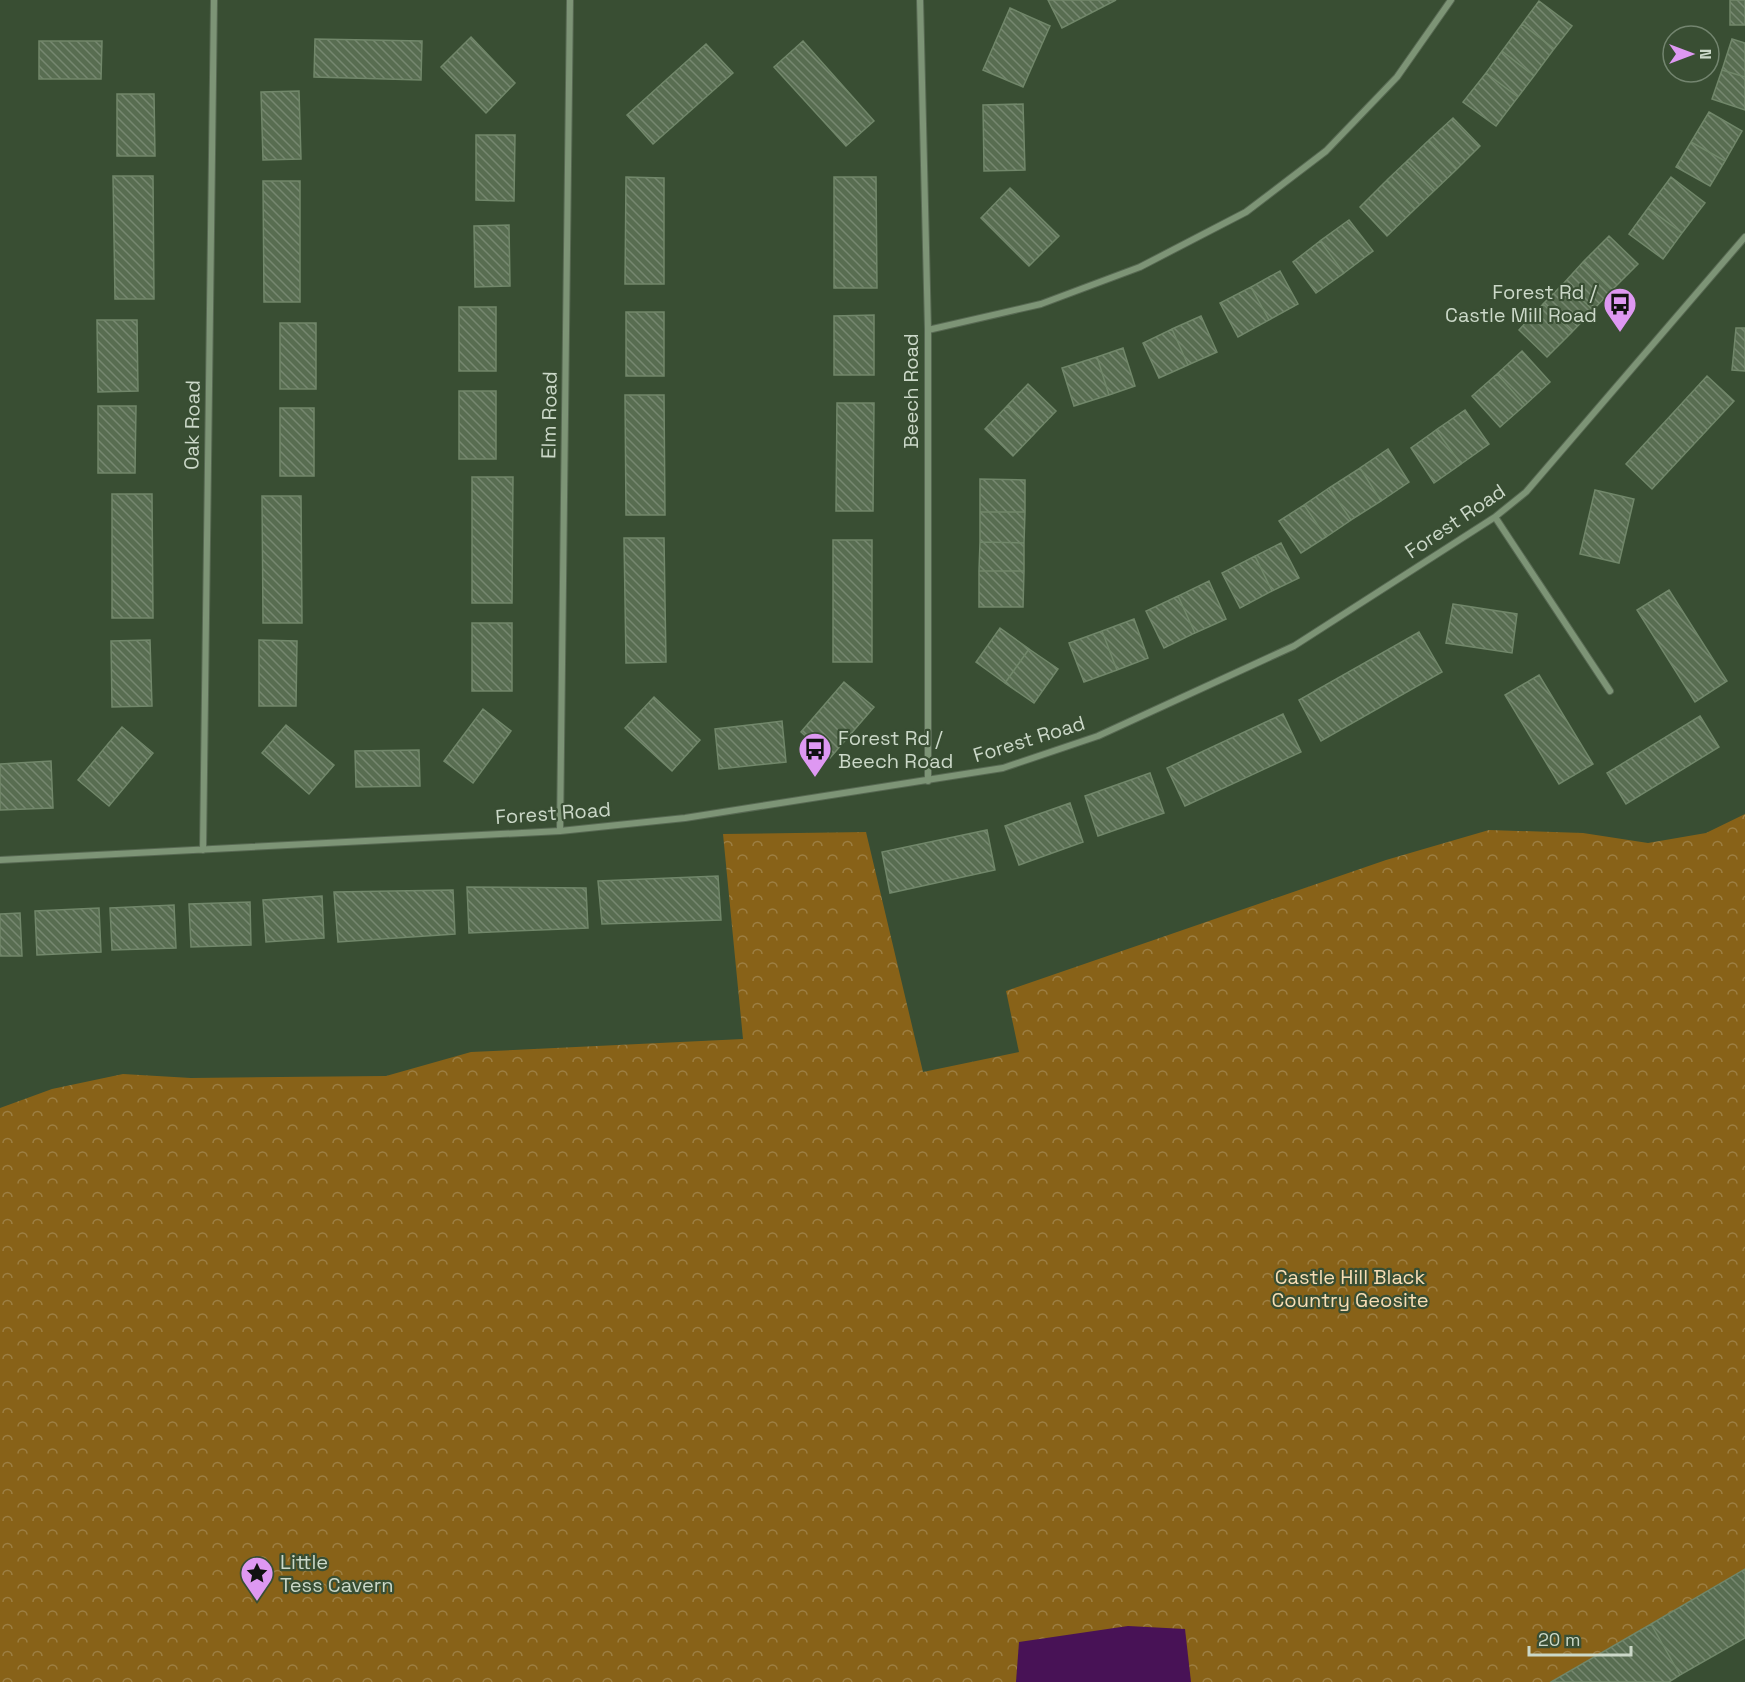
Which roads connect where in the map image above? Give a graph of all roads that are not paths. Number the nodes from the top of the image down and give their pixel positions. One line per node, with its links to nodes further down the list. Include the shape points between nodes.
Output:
1 (214, 0): 11 (street, Oak Road)
2 (570, 0): 10 (street, Elm Road)
3 (920, 0): 6 (street, Beech Road)
4 (1452, 0): 6 (street, via 1397,76 1326,151 1246,212 1140,267 1041,304)
5 (1745, 237): 7 (street, Forest Road, via 1526,492)
6 (928, 330): 9 (street, Beech Road)
7 (1495, 517): 8 (street); 9 (street, Forest Road, via 1294,646 1098,736 1003,768)
8 (1610, 692)
9 (928, 782): 10 (street, Forest Road, via 685,818)
10 (560, 831): 11 (street, Forest Road)
11 (203, 850): 12 (street, Forest Road)
12 (0, 860)

